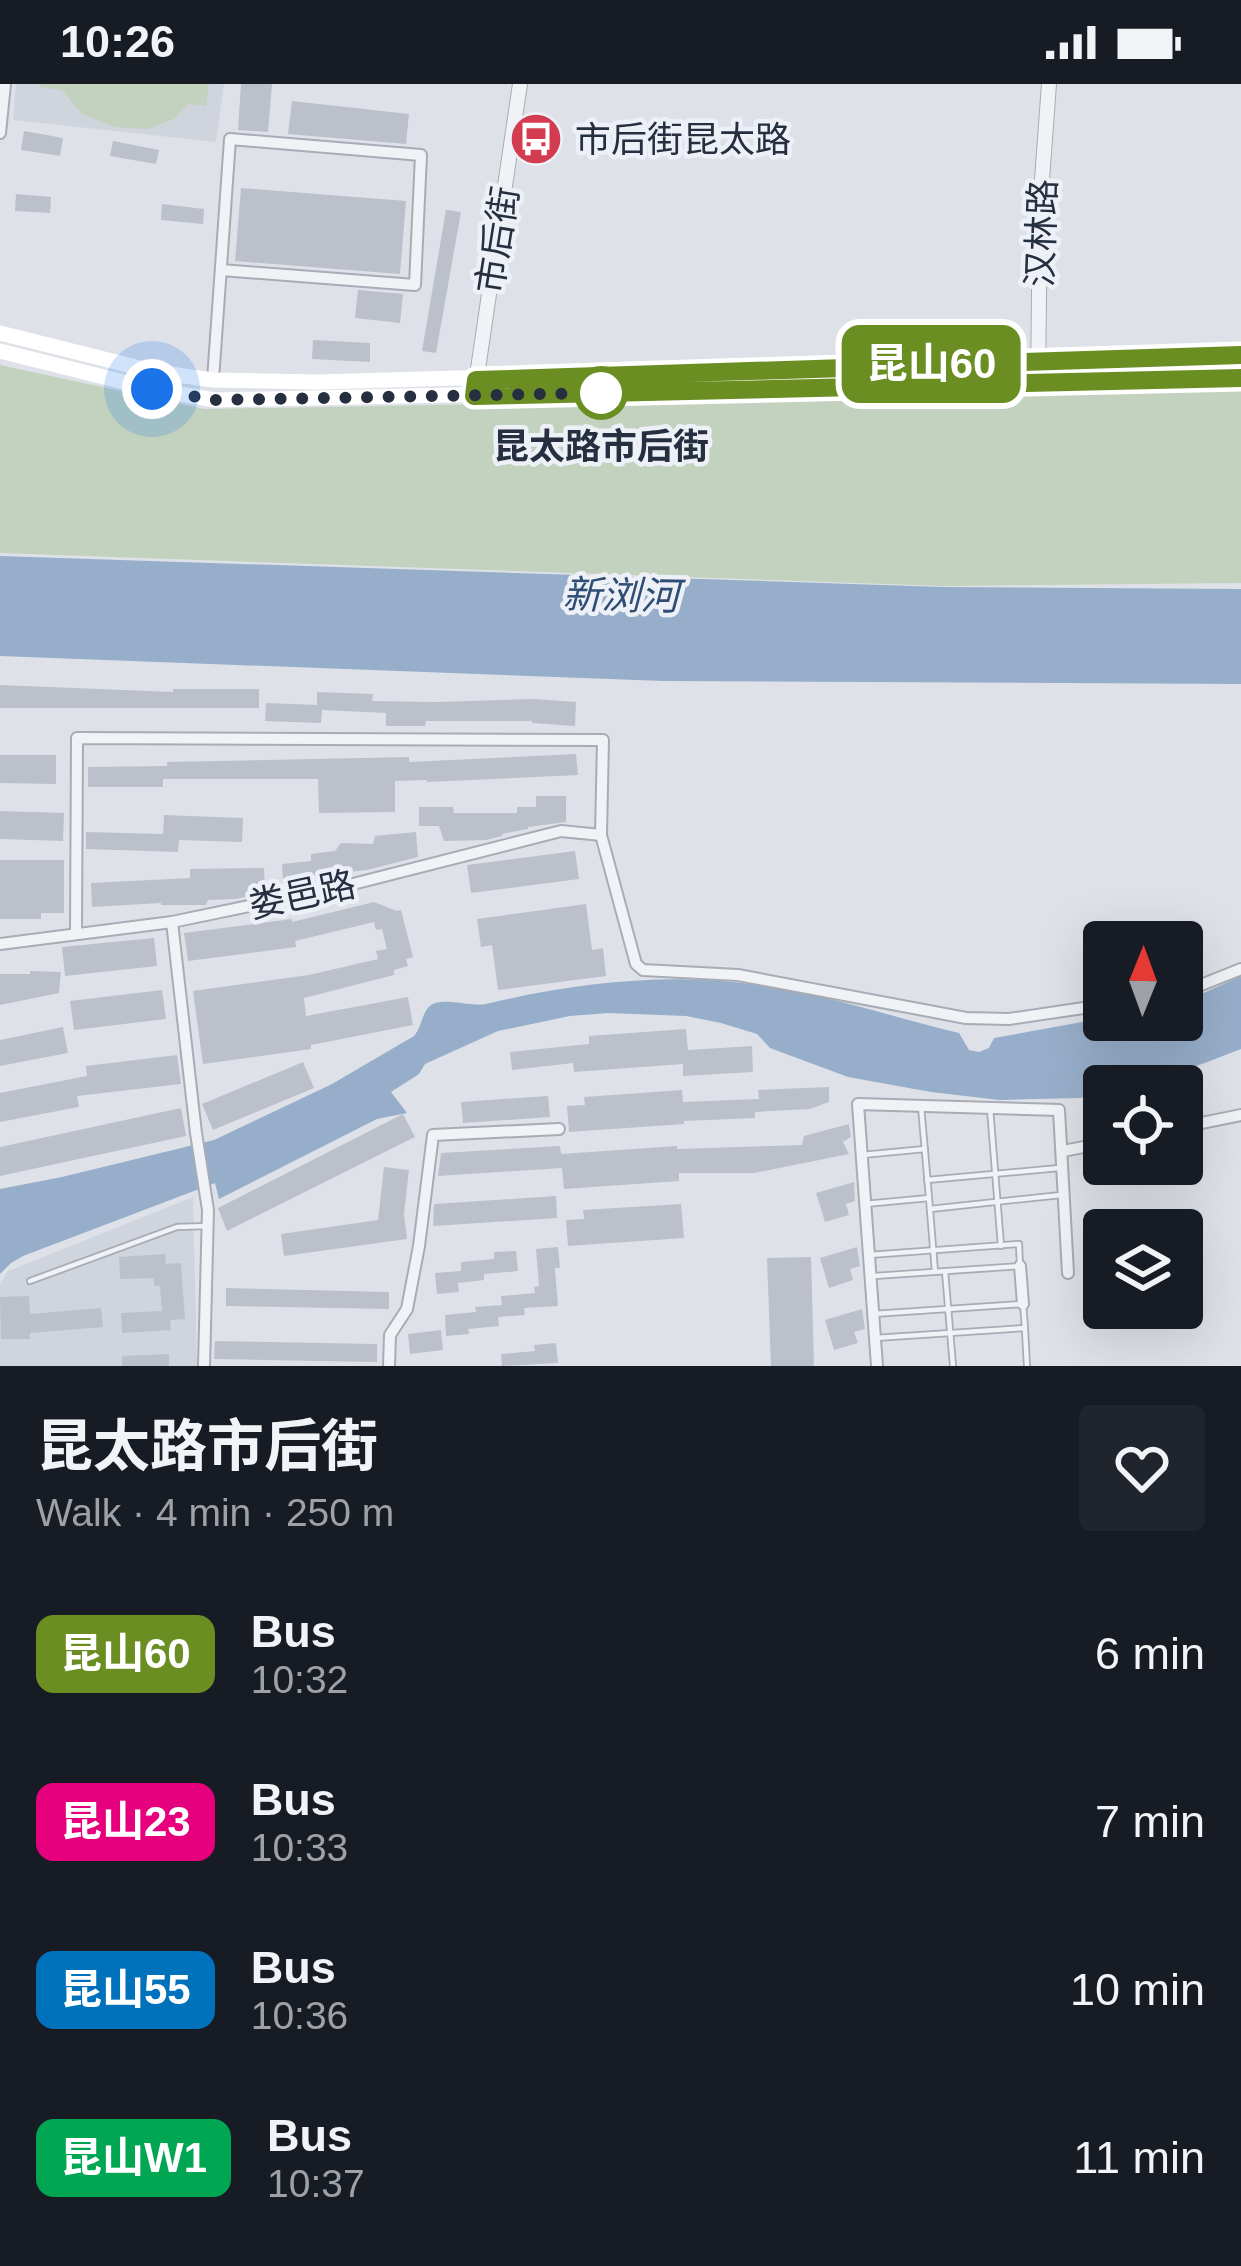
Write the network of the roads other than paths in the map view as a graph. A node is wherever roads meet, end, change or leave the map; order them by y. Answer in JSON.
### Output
{"nodes":[{"id":1,"x":5,"y":84,"type":"edge"},
{"id":2,"x":520,"y":84,"type":"edge"},
{"id":3,"x":1049,"y":84,"type":"edge"},
{"id":4,"x":0,"y":133,"type":"edge"},
{"id":5,"x":221,"y":270,"type":"junction"},
{"id":6,"x":0,"y":333,"type":"edge"},
{"id":7,"x":0,"y":351,"type":"edge"},
{"id":8,"x":1241,"y":355,"type":"edge"},
{"id":9,"x":1038,"y":361,"type":"junction"},
{"id":10,"x":1241,"y":378,"type":"edge"},
{"id":11,"x":213,"y":380,"type":"junction"},
{"id":12,"x":1038,"y":382,"type":"junction"},
{"id":13,"x":475,"y":388,"type":"junction"},
{"id":14,"x":601,"y":836,"type":"junction"},
{"id":15,"x":172,"y":922,"type":"junction"},
{"id":16,"x":76,"y":933,"type":"junction"},
{"id":17,"x":0,"y":944,"type":"edge"},
{"id":18,"x":1241,"y":969,"type":"edge"},
{"id":19,"x":1203,"y":984,"type":"edge"},
{"id":20,"x":1083,"y":1008,"type":"edge"},
{"id":21,"x":921,"y":1106,"type":"junction"},
{"id":22,"x":991,"y":1108,"type":"junction"},
{"id":23,"x":1241,"y":1115,"type":"edge"},
{"id":24,"x":1203,"y":1123,"type":"edge"},
{"id":25,"x":559,"y":1129,"type":"dead end"},
{"id":26,"x":1083,"y":1147,"type":"edge"},
{"id":27,"x":925,"y":1149,"type":"junction"},
{"id":28,"x":1063,"y":1151,"type":"junction"},
{"id":29,"x":862,"y":1155,"type":"junction"},
{"id":30,"x":1062,"y":1168,"type":"junction"},
{"id":31,"x":995,"y":1174,"type":"junction"},
{"id":32,"x":927,"y":1180,"type":"junction"},
{"id":33,"x":1064,"y":1194,"type":"junction"},
{"id":34,"x":929,"y":1198,"type":"junction"},
{"id":35,"x":997,"y":1202,"type":"junction"},
{"id":36,"x":865,"y":1204,"type":"junction"},
{"id":37,"x":930,"y":1209,"type":"junction"},
{"id":38,"x":207,"y":1226,"type":"junction"},
{"id":39,"x":1000,"y":1246,"type":"junction"},
{"id":40,"x":933,"y":1250,"type":"junction"},
{"id":41,"x":869,"y":1255,"type":"junction"},
{"id":42,"x":1020,"y":1266,"type":"junction"},
{"id":43,"x":945,"y":1271,"type":"junction"},
{"id":44,"x":935,"y":1272,"type":"junction"},
{"id":45,"x":1068,"y":1273,"type":"dead end"},
{"id":46,"x":871,"y":1276,"type":"junction"},
{"id":47,"x":30,"y":1281,"type":"dead end"},
{"id":48,"x":1023,"y":1304,"type":"junction"},
{"id":49,"x":948,"y":1309,"type":"junction"},
{"id":50,"x":873,"y":1314,"type":"junction"},
{"id":51,"x":1025,"y":1328,"type":"junction"},
{"id":52,"x":950,"y":1333,"type":"junction"},
{"id":53,"x":875,"y":1338,"type":"junction"},
{"id":54,"x":204,"y":1366,"type":"edge"},
{"id":55,"x":389,"y":1366,"type":"edge"},
{"id":56,"x":877,"y":1366,"type":"edge"},
{"id":57,"x":953,"y":1366,"type":"edge"},
{"id":58,"x":1028,"y":1366,"type":"edge"}],
"edges":[{"from":1,"to":4,"type":"street"},
{"from":2,"to":13,"type":"street","name":"市后街"},
{"from":3,"to":9,"type":"street","name":"汉林路"},
{"from":5,"to":5,"type":"street"},
{"from":5,"to":11,"type":"street"},
{"from":6,"to":11,"type":"main road"},
{"from":7,"to":13,"type":"main road"},
{"from":8,"to":9,"type":"main road"},
{"from":9,"to":12,"type":"street","name":"汉林路"},
{"from":9,"to":13,"type":"main road"},
{"from":10,"to":12,"type":"main road"},
{"from":11,"to":13,"type":"main road"},
{"from":12,"to":13,"type":"main road"},
{"from":14,"to":15,"type":"street","name":"娄邑路"},
{"from":14,"to":16,"type":"street"},
{"from":14,"to":20,"type":"street"},
{"from":15,"to":16,"type":"street","name":"娄邑路"},
{"from":15,"to":38,"type":"street"},
{"from":16,"to":17,"type":"street","name":"娄邑路"},
{"from":18,"to":19,"type":"street"},
{"from":21,"to":22,"type":"street"},
{"from":21,"to":27,"type":"lane"},
{"from":21,"to":29,"type":"street"},
{"from":22,"to":28,"type":"street"},
{"from":22,"to":31,"type":"lane"},
{"from":23,"to":24,"type":"street"},
{"from":25,"to":55,"type":"street"},
{"from":26,"to":28,"type":"street"},
{"from":27,"to":29,"type":"lane"},
{"from":27,"to":32,"type":"lane"},
{"from":28,"to":30,"type":"street"},
{"from":29,"to":36,"type":"street"},
{"from":30,"to":31,"type":"lane"},
{"from":30,"to":33,"type":"street"},
{"from":31,"to":32,"type":"lane"},
{"from":31,"to":35,"type":"lane"},
{"from":32,"to":34,"type":"lane"},
{"from":33,"to":35,"type":"lane"},
{"from":33,"to":45,"type":"street"},
{"from":34,"to":36,"type":"lane"},
{"from":34,"to":37,"type":"lane"},
{"from":35,"to":37,"type":"lane"},
{"from":35,"to":39,"type":"lane"},
{"from":36,"to":41,"type":"street"},
{"from":37,"to":40,"type":"lane"},
{"from":38,"to":47,"type":"lane"},
{"from":38,"to":54,"type":"street"},
{"from":39,"to":40,"type":"lane"},
{"from":39,"to":42,"type":"lane"},
{"from":40,"to":41,"type":"lane"},
{"from":40,"to":44,"type":"lane"},
{"from":41,"to":46,"type":"street"},
{"from":42,"to":43,"type":"lane"},
{"from":42,"to":48,"type":"street"},
{"from":43,"to":44,"type":"lane"},
{"from":43,"to":49,"type":"lane"},
{"from":44,"to":46,"type":"lane"},
{"from":46,"to":50,"type":"street"},
{"from":48,"to":49,"type":"lane"},
{"from":48,"to":51,"type":"lane"},
{"from":49,"to":50,"type":"lane"},
{"from":49,"to":52,"type":"lane"},
{"from":50,"to":53,"type":"street"},
{"from":51,"to":52,"type":"lane"},
{"from":51,"to":58,"type":"lane"},
{"from":52,"to":53,"type":"lane"},
{"from":52,"to":57,"type":"lane"},
{"from":53,"to":56,"type":"street"}]}
